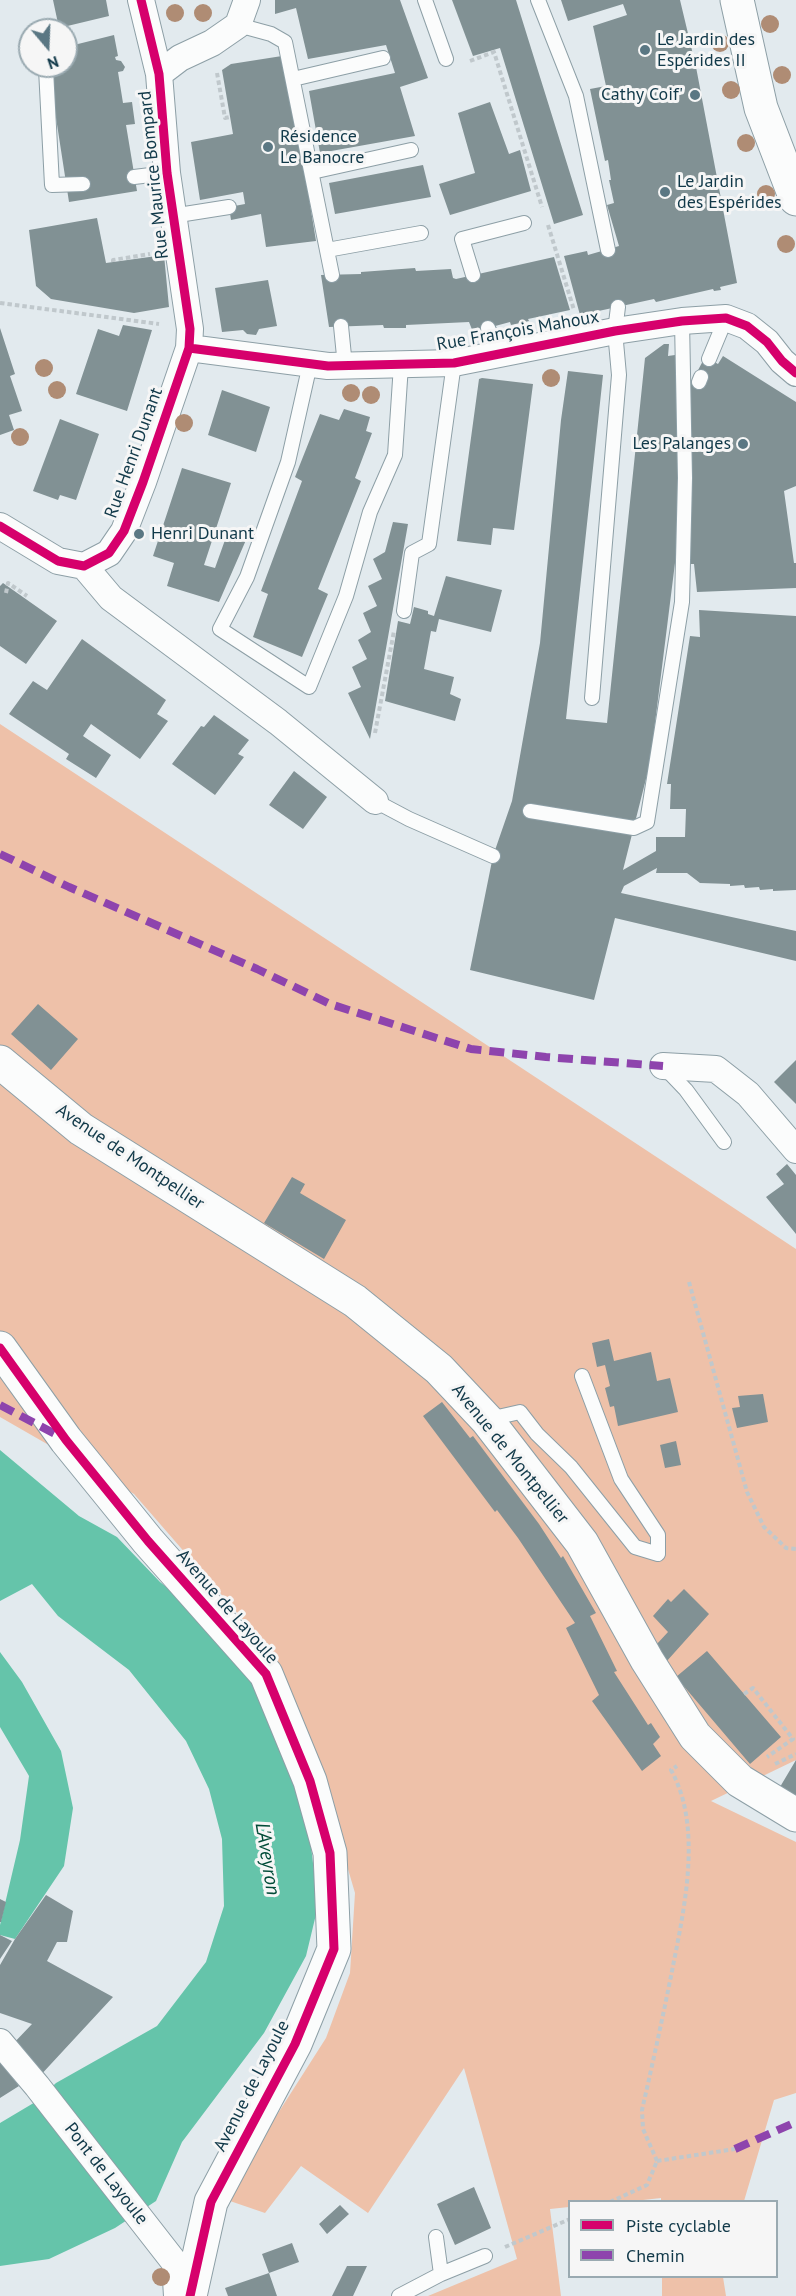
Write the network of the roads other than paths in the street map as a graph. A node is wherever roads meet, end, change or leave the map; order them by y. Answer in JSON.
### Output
{"nodes":[{"id":1,"x":141,"y":0,"type":"edge"},
{"id":2,"x":247,"y":0,"type":"edge"},
{"id":3,"x":425,"y":0,"type":"edge"},
{"id":4,"x":538,"y":0,"type":"edge"},
{"id":5,"x":737,"y":0,"type":"edge"},
{"id":6,"x":238,"y":25,"type":"junction"},
{"id":7,"x":383,"y":57,"type":"dead end"},
{"id":8,"x":446,"y":58,"type":"road end"},
{"id":9,"x":159,"y":74,"type":"junction"},
{"id":10,"x":46,"y":78,"type":"edge"},
{"id":11,"x":293,"y":79,"type":"junction"},
{"id":12,"x":411,"y":150,"type":"dead end"},
{"id":13,"x":312,"y":172,"type":"junction"},
{"id":14,"x":167,"y":173,"type":"junction"},
{"id":15,"x":134,"y":177,"type":"dead end"},
{"id":16,"x":82,"y":184,"type":"dead end"},
{"id":17,"x":796,"y":199,"type":"edge"},
{"id":18,"x":229,"y":207,"type":"dead end"},
{"id":19,"x":172,"y":216,"type":"junction"},
{"id":20,"x":524,"y":223,"type":"dead end"},
{"id":21,"x":421,"y":233,"type":"dead end"},
{"id":22,"x":327,"y":250,"type":"junction"},
{"id":23,"x":608,"y":250,"type":"dead end"},
{"id":24,"x":332,"y":275,"type":"dead end"},
{"id":25,"x":472,"y":275,"type":"dead end"},
{"id":26,"x":726,"y":318,"type":"junction"},
{"id":27,"x":617,"y":319,"type":"junction"},
{"id":28,"x":682,"y":321,"type":"junction"},
{"id":29,"x":341,"y":326,"type":"dead end"},
{"id":30,"x":488,"y":328,"type":"dead end"},
{"id":31,"x":189,"y":348,"type":"junction"},
{"id":32,"x":500,"y":355,"type":"junction"},
{"id":33,"x":709,"y":359,"type":"dead end"},
{"id":34,"x":454,"y":363,"type":"junction"},
{"id":35,"x":310,"y":364,"type":"junction"},
{"id":36,"x":401,"y":365,"type":"junction"},
{"id":37,"x":345,"y":366,"type":"junction"},
{"id":38,"x":796,"y":373,"type":"edge"},
{"id":39,"x":0,"y":526,"type":"edge"},
{"id":40,"x":84,"y":566,"type":"junction"},
{"id":41,"x":404,"y":611,"type":"road end"},
{"id":42,"x":592,"y":698,"type":"dead end"},
{"id":43,"x":375,"y":801,"type":"joint"},
{"id":44,"x":530,"y":811,"type":"dead end"},
{"id":45,"x":493,"y":856,"type":"dead end"},
{"id":46,"x":0,"y":1062,"type":"edge"},
{"id":47,"x":663,"y":1066,"type":"joint"},
{"id":48,"x":724,"y":1142,"type":"dead end"},
{"id":49,"x":796,"y":1150,"type":"edge"},
{"id":50,"x":0,"y":1348,"type":"edge"},
{"id":51,"x":582,"y":1376,"type":"dead end"},
{"id":52,"x":487,"y":1420,"type":"junction"},
{"id":53,"x":796,"y":1815,"type":"edge"},
{"id":54,"x":0,"y":2042,"type":"edge"},
{"id":55,"x":436,"y":2237,"type":"dead end"},
{"id":56,"x":485,"y":2256,"type":"road end"},
{"id":57,"x":441,"y":2274,"type":"junction"},
{"id":58,"x":177,"y":2296,"type":"edge"},
{"id":59,"x":190,"y":2296,"type":"edge"},
{"id":60,"x":399,"y":2296,"type":"edge"}],
"edges":[{"from":1,"to":9,"type":"street","name":"Rue Maurice Bompard"},
{"from":2,"to":6,"type":"street"},
{"from":3,"to":8,"type":"lane"},
{"from":4,"to":23,"type":"lane"},
{"from":5,"to":17,"type":"street"},
{"from":6,"to":9,"type":"street","name":"Rue Maurice Bompard"},
{"from":6,"to":11,"type":"lane"},
{"from":7,"to":11,"type":"lane"},
{"from":9,"to":14,"type":"street","name":"Rue Maurice Bompard"},
{"from":10,"to":16,"type":"lane"},
{"from":11,"to":13,"type":"lane"},
{"from":12,"to":13,"type":"lane"},
{"from":13,"to":22,"type":"lane"},
{"from":14,"to":15,"type":"lane"},
{"from":14,"to":19,"type":"street","name":"Rue Maurice Bompard"},
{"from":18,"to":19,"type":"lane"},
{"from":19,"to":31,"type":"street","name":"Rue Maurice Bompard"},
{"from":20,"to":25,"type":"lane"},
{"from":21,"to":22,"type":"lane"},
{"from":22,"to":24,"type":"lane"},
{"from":26,"to":28,"type":"street","name":"Rue François Mahoux"},
{"from":26,"to":33,"type":"lane"},
{"from":26,"to":38,"type":"street","name":"Rue François Mahoux"},
{"from":27,"to":28,"type":"street","name":"Rue François Mahoux"},
{"from":27,"to":32,"type":"street","name":"Rue François Mahoux"},
{"from":27,"to":42,"type":"lane"},
{"from":28,"to":44,"type":"lane"},
{"from":29,"to":37,"type":"lane"},
{"from":30,"to":32,"type":"lane"},
{"from":31,"to":35,"type":"street","name":"Rue François Mahoux"},
{"from":31,"to":40,"type":"street","name":"Rue Henri Dunant"},
{"from":32,"to":34,"type":"street","name":"Rue François Mahoux"},
{"from":34,"to":36,"type":"street","name":"Rue François Mahoux"},
{"from":34,"to":41,"type":"lane"},
{"from":35,"to":36,"type":"lane"},
{"from":35,"to":37,"type":"street","name":"Rue François Mahoux"},
{"from":36,"to":37,"type":"street","name":"Rue François Mahoux"},
{"from":39,"to":40,"type":"street"},
{"from":40,"to":43,"type":"street"},
{"from":43,"to":45,"type":"lane"},
{"from":46,"to":52,"type":"street","name":"Avenue de Montpellier"},
{"from":47,"to":48,"type":"lane"},
{"from":47,"to":49,"type":"street"},
{"from":50,"to":59,"type":"street","name":"Avenue de Layoule"},
{"from":51,"to":52,"type":"lane"},
{"from":52,"to":53,"type":"street","name":"Avenue de Montpellier"},
{"from":54,"to":58,"type":"street","name":"Pont de Layoule"},
{"from":55,"to":57,"type":"lane"},
{"from":56,"to":57,"type":"lane"},
{"from":57,"to":60,"type":"lane"}]}
